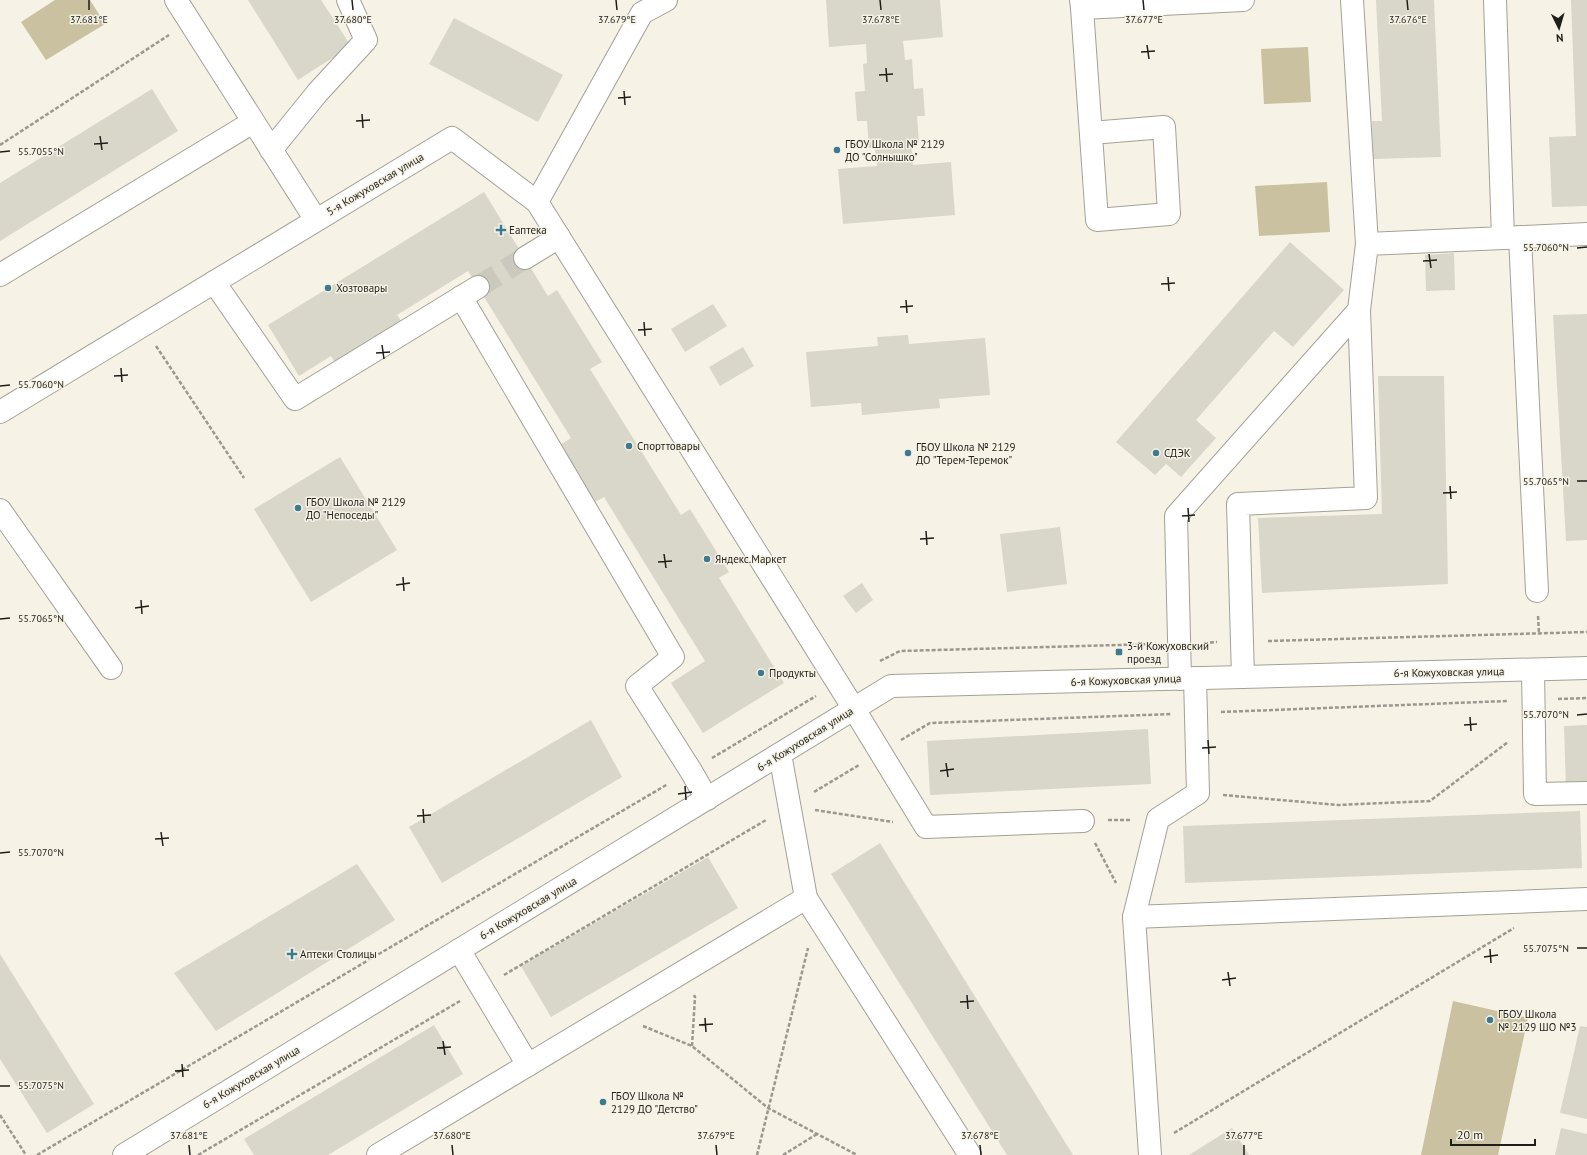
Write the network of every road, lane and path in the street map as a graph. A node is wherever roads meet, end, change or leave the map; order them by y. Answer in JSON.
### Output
{"nodes":[{"id":1,"x":176,"y":0,"type":"edge"},
{"id":2,"x":348,"y":0,"type":"edge"},
{"id":3,"x":666,"y":0,"type":"edge"},
{"id":4,"x":1243,"y":0,"type":"edge"},
{"id":5,"x":1352,"y":0,"type":"edge"},
{"id":6,"x":1495,"y":0,"type":"edge"},
{"id":7,"x":1082,"y":4,"type":"edge"},
{"id":8,"x":172,"y":33,"type":"dead end"},
{"id":9,"x":253,"y":122,"type":"junction"},
{"id":10,"x":1091,"y":132,"type":"junction"},
{"id":11,"x":0,"y":145,"type":"edge"},
{"id":12,"x":271,"y":150,"type":"junction"},
{"id":13,"x":537,"y":202,"type":"junction"},
{"id":14,"x":316,"y":220,"type":"junction"},
{"id":15,"x":1587,"y":234,"type":"edge"},
{"id":16,"x":559,"y":237,"type":"junction"},
{"id":17,"x":1511,"y":238,"type":"junction"},
{"id":18,"x":1367,"y":244,"type":"junction"},
{"id":19,"x":525,"y":258,"type":"tunnel mouth"},
{"id":20,"x":0,"y":275,"type":"edge"},
{"id":21,"x":214,"y":282,"type":"junction"},
{"id":22,"x":1359,"y":310,"type":"junction"},
{"id":23,"x":154,"y":342,"type":"dead end"},
{"id":24,"x":0,"y":412,"type":"edge"},
{"id":25,"x":244,"y":478,"type":"dead end"},
{"id":26,"x":0,"y":510,"type":"edge"},
{"id":27,"x":1537,"y":591,"type":"dead end"},
{"id":28,"x":111,"y":668,"type":"dead end"},
{"id":29,"x":1587,"y":668,"type":"edge"},
{"id":30,"x":1533,"y":670,"type":"junction"},
{"id":31,"x":1243,"y":677,"type":"junction"},
{"id":32,"x":1188,"y":678,"type":"junction"},
{"id":33,"x":1587,"y":698,"type":"edge"},
{"id":34,"x":1534,"y":700,"type":"junction"},
{"id":35,"x":854,"y":709,"type":"junction"},
{"id":36,"x":1196,"y":713,"type":"junction"},
{"id":37,"x":1534,"y":723,"type":"junction"},
{"id":38,"x":881,"y":752,"type":"junction"},
{"id":39,"x":780,"y":754,"type":"junction"},
{"id":40,"x":1198,"y":793,"type":"junction"},
{"id":41,"x":1587,"y":793,"type":"edge"},
{"id":42,"x":707,"y":799,"type":"junction"},
{"id":43,"x":789,"y":806,"type":"junction"},
{"id":44,"x":1158,"y":819,"type":"junction"},
{"id":45,"x":1083,"y":821,"type":"junction"},
{"id":46,"x":926,"y":827,"type":"junction"},
{"id":47,"x":1587,"y":899,"type":"edge"},
{"id":48,"x":811,"y":906,"type":"junction"},
{"id":49,"x":1134,"y":917,"type":"junction"},
{"id":50,"x":1519,"y":925,"type":"dead end"},
{"id":51,"x":459,"y":950,"type":"junction"},
{"id":52,"x":482,"y":988,"type":"junction"},
{"id":53,"x":695,"y":997,"type":"dead end"},
{"id":54,"x":671,"y":1038,"type":"dead end"},
{"id":55,"x":692,"y":1046,"type":"junction"},
{"id":56,"x":528,"y":1065,"type":"junction"},
{"id":57,"x":768,"y":1108,"type":"junction"},
{"id":58,"x":0,"y":1115,"type":"edge"},
{"id":59,"x":817,"y":1134,"type":"junction"},
{"id":60,"x":1150,"y":1151,"type":"edge"},
{"id":61,"x":26,"y":1155,"type":"edge"},
{"id":62,"x":124,"y":1155,"type":"edge"},
{"id":63,"x":198,"y":1155,"type":"edge"},
{"id":64,"x":378,"y":1155,"type":"edge"},
{"id":65,"x":757,"y":1155,"type":"edge"},
{"id":66,"x":783,"y":1155,"type":"edge"},
{"id":67,"x":857,"y":1155,"type":"edge"},
{"id":68,"x":970,"y":1155,"type":"edge"}],
"edges":[{"from":1,"to":9,"type":"street"},
{"from":2,"to":12,"type":"street"},
{"from":3,"to":13,"type":"street"},
{"from":4,"to":7,"type":"street"},
{"from":5,"to":18,"type":"street"},
{"from":6,"to":17,"type":"street"},
{"from":7,"to":10,"type":"street"},
{"from":8,"to":11,"type":"path"},
{"from":9,"to":12,"type":"street"},
{"from":9,"to":20,"type":"street"},
{"from":10,"to":10,"type":"street"},
{"from":12,"to":14,"type":"street"},
{"from":13,"to":14,"type":"street","name":"5-я Кожуховская улица"},
{"from":13,"to":16,"type":"street"},
{"from":14,"to":21,"type":"street","name":"5-я Кожуховская улица"},
{"from":15,"to":17,"type":"street"},
{"from":16,"to":19,"type":"street"},
{"from":16,"to":35,"type":"street"},
{"from":17,"to":18,"type":"street"},
{"from":17,"to":27,"type":"street"},
{"from":18,"to":22,"type":"street"},
{"from":21,"to":24,"type":"street","name":"5-я Кожуховская улица"},
{"from":21,"to":42,"type":"street"},
{"from":22,"to":31,"type":"street"},
{"from":22,"to":32,"type":"street"},
{"from":23,"to":25,"type":"path"},
{"from":26,"to":28,"type":"street"},
{"from":29,"to":30,"type":"street","name":"6-я Кожуховская улица"},
{"from":30,"to":31,"type":"street","name":"6-я Кожуховская улица"},
{"from":30,"to":34,"type":"street"},
{"from":31,"to":32,"type":"street","name":"6-я Кожуховская улица"},
{"from":32,"to":35,"type":"street","name":"6-я Кожуховская улица"},
{"from":32,"to":36,"type":"street"},
{"from":33,"to":34,"type":"path"},
{"from":34,"to":36,"type":"path"},
{"from":34,"to":37,"type":"street"},
{"from":35,"to":38,"type":"street"},
{"from":35,"to":39,"type":"street","name":"6-я Кожуховская улица"},
{"from":36,"to":38,"type":"path"},
{"from":36,"to":40,"type":"street"},
{"from":37,"to":40,"type":"path"},
{"from":37,"to":41,"type":"street"},
{"from":38,"to":43,"type":"path"},
{"from":38,"to":46,"type":"street"},
{"from":39,"to":42,"type":"street","name":"6-я Кожуховская улица"},
{"from":39,"to":43,"type":"street"},
{"from":40,"to":44,"type":"street"},
{"from":42,"to":51,"type":"street","name":"6-я Кожуховская улица"},
{"from":43,"to":46,"type":"path"},
{"from":43,"to":48,"type":"street"},
{"from":43,"to":52,"type":"path"},
{"from":44,"to":45,"type":"path"},
{"from":44,"to":49,"type":"street"},
{"from":45,"to":46,"type":"street"},
{"from":45,"to":49,"type":"path"},
{"from":47,"to":49,"type":"street"},
{"from":48,"to":56,"type":"street"},
{"from":48,"to":57,"type":"path"},
{"from":48,"to":68,"type":"street"},
{"from":49,"to":60,"type":"street"},
{"from":50,"to":60,"type":"path"},
{"from":51,"to":52,"type":"street"},
{"from":51,"to":62,"type":"street","name":"6-я Кожуховская улица"},
{"from":52,"to":56,"type":"street"},
{"from":52,"to":63,"type":"path"},
{"from":53,"to":55,"type":"path"},
{"from":54,"to":55,"type":"path"},
{"from":55,"to":57,"type":"path"},
{"from":56,"to":64,"type":"street"},
{"from":57,"to":59,"type":"path"},
{"from":57,"to":65,"type":"path"},
{"from":58,"to":61,"type":"path"},
{"from":59,"to":66,"type":"path"},
{"from":59,"to":67,"type":"path"}]}
